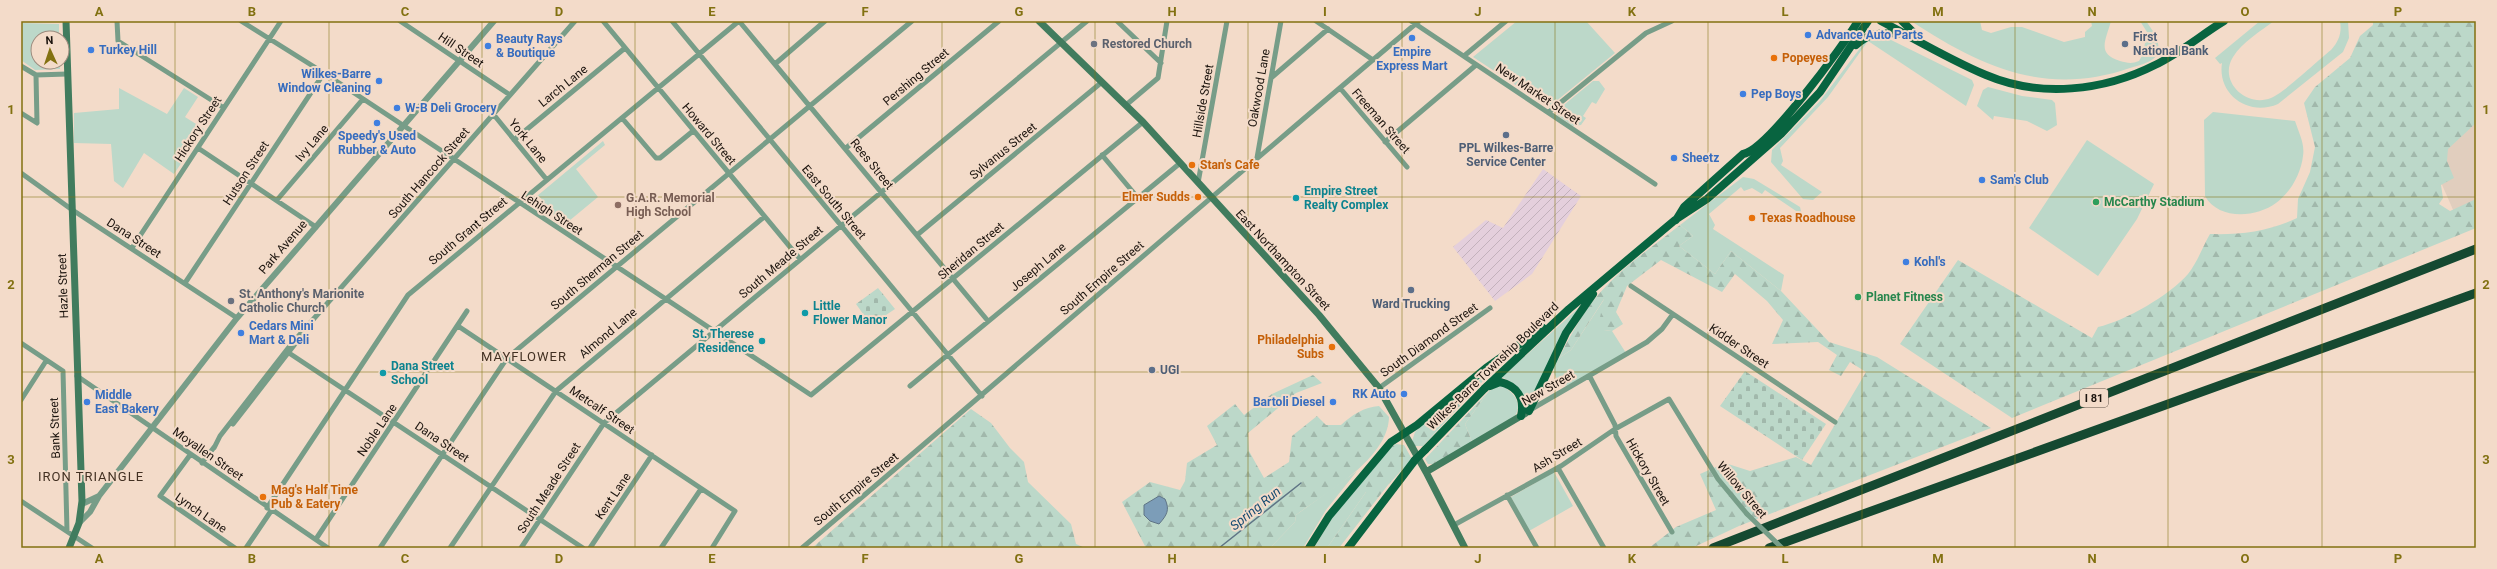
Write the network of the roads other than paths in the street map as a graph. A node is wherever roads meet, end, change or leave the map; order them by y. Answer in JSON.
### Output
{"nodes":[{"id":1,"x":66,"y":21,"type":"edge"},
{"id":2,"x":117,"y":21,"type":"edge"},
{"id":3,"x":241,"y":21,"type":"edge"},
{"id":4,"x":281,"y":21,"type":"edge"},
{"id":5,"x":400,"y":21,"type":"edge"},
{"id":6,"x":494,"y":21,"type":"edge"},
{"id":7,"x":575,"y":21,"type":"edge"},
{"id":8,"x":603,"y":21,"type":"edge"},
{"id":9,"x":672,"y":21,"type":"edge"},
{"id":10,"x":739,"y":21,"type":"edge"},
{"id":11,"x":825,"y":21,"type":"edge"},
{"id":12,"x":912,"y":21,"type":"edge"},
{"id":13,"x":999,"y":21,"type":"edge"},
{"id":14,"x":1039,"y":21,"type":"edge"},
{"id":15,"x":1087,"y":21,"type":"edge"},
{"id":16,"x":1117,"y":21,"type":"edge"},
{"id":17,"x":1167,"y":21,"type":"edge"},
{"id":18,"x":1227,"y":21,"type":"edge"},
{"id":19,"x":1281,"y":21,"type":"edge"},
{"id":20,"x":1316,"y":21,"type":"edge"},
{"id":21,"x":1495,"y":21,"type":"edge"},
{"id":22,"x":1672,"y":21,"type":"edge"},
{"id":23,"x":1858,"y":21,"type":"edge"},
{"id":24,"x":1868,"y":21,"type":"edge"},
{"id":25,"x":1881,"y":21,"type":"edge"},
{"id":26,"x":1902,"y":21,"type":"edge"},
{"id":27,"x":2223,"y":21,"type":"edge"},
{"id":28,"x":1415,"y":22,"type":"edge"},
{"id":29,"x":1503,"y":23,"type":"edge"},
{"id":30,"x":1328,"y":29,"type":"junction"},
{"id":31,"x":1903,"y":33,"type":"junction"},
{"id":32,"x":269,"y":39,"type":"junction"},
{"id":33,"x":1062,"y":42,"type":"junction"},
{"id":34,"x":1926,"y":45,"type":"junction"},
{"id":35,"x":625,"y":48,"type":"junction"},
{"id":36,"x":1849,"y":51,"type":"junction"},
{"id":37,"x":698,"y":54,"type":"junction"},
{"id":38,"x":1464,"y":56,"type":"junction"},
{"id":39,"x":1373,"y":60,"type":"junction"},
{"id":40,"x":460,"y":61,"type":"junction"},
{"id":41,"x":1161,"y":63,"type":"junction"},
{"id":42,"x":775,"y":64,"type":"junction"},
{"id":43,"x":1476,"y":65,"type":"junction"},
{"id":44,"x":21,"y":66,"type":"edge"},
{"id":45,"x":324,"y":73,"type":"junction"},
{"id":46,"x":67,"y":74,"type":"junction"},
{"id":47,"x":36,"y":75,"type":"junction"},
{"id":48,"x":1271,"y":78,"type":"junction"},
{"id":49,"x":1102,"y":82,"type":"junction"},
{"id":50,"x":658,"y":88,"type":"junction"},
{"id":51,"x":1340,"y":88,"type":"junction"},
{"id":52,"x":510,"y":95,"type":"junction"},
{"id":53,"x":363,"y":99,"type":"junction"},
{"id":54,"x":1126,"y":104,"type":"junction"},
{"id":55,"x":810,"y":106,"type":"junction"},
{"id":56,"x":224,"y":108,"type":"junction"},
{"id":57,"x":1549,"y":112,"type":"junction"},
{"id":58,"x":21,"y":113,"type":"edge"},
{"id":59,"x":494,"y":115,"type":"junction"},
{"id":60,"x":622,"y":118,"type":"junction"},
{"id":61,"x":1142,"y":122,"type":"junction"},
{"id":62,"x":403,"y":126,"type":"junction"},
{"id":63,"x":693,"y":131,"type":"junction"},
{"id":64,"x":514,"y":140,"type":"junction"},
{"id":65,"x":770,"y":140,"type":"junction"},
{"id":66,"x":1385,"y":142,"type":"junction"},
{"id":67,"x":198,"y":148,"type":"junction"},
{"id":68,"x":846,"y":148,"type":"junction"},
{"id":69,"x":1102,"y":155,"type":"junction"},
{"id":70,"x":1257,"y":158,"type":"junction"},
{"id":71,"x":455,"y":159,"type":"junction"},
{"id":72,"x":1179,"y":164,"type":"junction"},
{"id":73,"x":1407,"y":167,"type":"dead end"},
{"id":74,"x":21,"y":173,"type":"edge"},
{"id":75,"x":728,"y":174,"type":"junction"},
{"id":76,"x":547,"y":180,"type":"junction"},
{"id":77,"x":251,"y":183,"type":"junction"},
{"id":78,"x":1198,"y":184,"type":"junction"},
{"id":79,"x":1655,"y":184,"type":"dead end"},
{"id":80,"x":881,"y":191,"type":"junction"},
{"id":81,"x":1138,"y":198,"type":"junction"},
{"id":82,"x":1210,"y":198,"type":"junction"},
{"id":83,"x":277,"y":200,"type":"junction"},
{"id":84,"x":518,"y":203,"type":"junction"},
{"id":85,"x":71,"y":209,"type":"junction"},
{"id":86,"x":764,"y":217,"type":"junction"},
{"id":87,"x":1675,"y":220,"type":"junction"},
{"id":88,"x":840,"y":226,"type":"junction"},
{"id":89,"x":316,"y":227,"type":"junction"},
{"id":90,"x":917,"y":234,"type":"junction"},
{"id":91,"x":2476,"y":246,"type":"edge"},
{"id":92,"x":132,"y":248,"type":"junction"},
{"id":93,"x":2476,"y":249,"type":"edge"},
{"id":94,"x":800,"y":259,"type":"junction"},
{"id":95,"x":616,"y":267,"type":"junction"},
{"id":96,"x":1613,"y":274,"type":"junction"},
{"id":97,"x":2404,"y":277,"type":"junction"},
{"id":98,"x":953,"y":278,"type":"junction"},
{"id":99,"x":185,"y":283,"type":"junction"},
{"id":100,"x":1631,"y":286,"type":"dead end"},
{"id":101,"x":2476,"y":293,"type":"edge"},
{"id":102,"x":665,"y":299,"type":"junction"},
{"id":103,"x":1490,"y":308,"type":"dead end"},
{"id":104,"x":1569,"y":309,"type":"junction"},
{"id":105,"x":467,"y":311,"type":"dead end"},
{"id":106,"x":912,"y":312,"type":"junction"},
{"id":107,"x":1673,"y":314,"type":"junction"},
{"id":108,"x":237,"y":318,"type":"junction"},
{"id":109,"x":988,"y":321,"type":"junction"},
{"id":110,"x":458,"y":326,"type":"junction"},
{"id":111,"x":714,"y":331,"type":"junction"},
{"id":112,"x":298,"y":339,"type":"junction"},
{"id":113,"x":21,"y":343,"type":"edge"},
{"id":114,"x":290,"y":353,"type":"junction"},
{"id":115,"x":947,"y":355,"type":"junction"},
{"id":116,"x":507,"y":358,"type":"junction"},
{"id":117,"x":46,"y":361,"type":"junction"},
{"id":118,"x":77,"y":376,"type":"junction"},
{"id":119,"x":1590,"y":377,"type":"junction"},
{"id":120,"x":910,"y":386,"type":"dead end"},
{"id":121,"x":1379,"y":388,"type":"junction"},
{"id":122,"x":1484,"y":389,"type":"junction"},
{"id":123,"x":345,"y":390,"type":"junction"},
{"id":124,"x":556,"y":391,"type":"junction"},
{"id":125,"x":811,"y":395,"type":"joint"},
{"id":126,"x":982,"y":396,"type":"junction"},
{"id":127,"x":1669,"y":399,"type":"joint"},
{"id":128,"x":21,"y":400,"type":"edge"},
{"id":129,"x":1529,"y":410,"type":"junction"},
{"id":130,"x":1521,"y":416,"type":"junction"},
{"id":131,"x":1835,"y":422,"type":"dead end"},
{"id":132,"x":395,"y":423,"type":"junction"},
{"id":133,"x":604,"y":423,"type":"junction"},
{"id":134,"x":152,"y":427,"type":"junction"},
{"id":135,"x":1615,"y":430,"type":"junction"},
{"id":136,"x":1403,"y":433,"type":"junction"},
{"id":137,"x":214,"y":448,"type":"junction"},
{"id":138,"x":443,"y":454,"type":"junction"},
{"id":139,"x":190,"y":455,"type":"junction"},
{"id":140,"x":652,"y":455,"type":"junction"},
{"id":141,"x":202,"y":463,"type":"junction"},
{"id":142,"x":1558,"y":468,"type":"junction"},
{"id":143,"x":1426,"y":472,"type":"junction"},
{"id":144,"x":491,"y":487,"type":"junction"},
{"id":145,"x":700,"y":489,"type":"junction"},
{"id":146,"x":1507,"y":495,"type":"junction"},
{"id":147,"x":99,"y":496,"type":"junction"},
{"id":148,"x":22,"y":504,"type":"edge"},
{"id":149,"x":82,"y":504,"type":"junction"},
{"id":150,"x":269,"y":509,"type":"junction"},
{"id":151,"x":540,"y":520,"type":"junction"},
{"id":152,"x":79,"y":523,"type":"junction"},
{"id":153,"x":1454,"y":525,"type":"junction"},
{"id":154,"x":1672,"y":532,"type":"dead end"},
{"id":155,"x":70,"y":534,"type":"junction"},
{"id":156,"x":316,"y":539,"type":"junction"},
{"id":157,"x":69,"y":548,"type":"edge"},
{"id":158,"x":92,"y":548,"type":"edge"},
{"id":159,"x":235,"y":548,"type":"edge"},
{"id":160,"x":246,"y":548,"type":"edge"},
{"id":161,"x":328,"y":548,"type":"edge"},
{"id":162,"x":380,"y":548,"type":"edge"},
{"id":163,"x":450,"y":548,"type":"edge"},
{"id":164,"x":521,"y":548,"type":"edge"},
{"id":165,"x":583,"y":548,"type":"edge"},
{"id":166,"x":590,"y":548,"type":"edge"},
{"id":167,"x":661,"y":548,"type":"edge"},
{"id":168,"x":712,"y":548,"type":"edge"},
{"id":169,"x":802,"y":548,"type":"edge"},
{"id":170,"x":1309,"y":548,"type":"edge"},
{"id":171,"x":1348,"y":548,"type":"edge"},
{"id":172,"x":1465,"y":548,"type":"edge"},
{"id":173,"x":1537,"y":548,"type":"edge"},
{"id":174,"x":1604,"y":548,"type":"edge"},
{"id":175,"x":1713,"y":548,"type":"edge"},
{"id":176,"x":1769,"y":548,"type":"edge"},
{"id":177,"x":1782,"y":548,"type":"edge"}],
"edges":[{"from":1,"to":46,"type":"main road","name":"Hazle Street"},
{"from":2,"to":56,"type":"street"},
{"from":3,"to":32,"type":"street","name":"Lehigh Street"},
{"from":4,"to":32,"type":"street","name":"Hickory Street"},
{"from":5,"to":40,"type":"street","name":"Hill Street"},
{"from":6,"to":40,"type":"street","name":"Park Avenue"},
{"from":7,"to":52,"type":"street","name":"South Hancock Street"},
{"from":8,"to":35,"type":"street","name":"Howard Street"},
{"from":9,"to":37,"type":"street","name":"East South Street"},
{"from":10,"to":37,"type":"street","name":"South Grant Street"},
{"from":10,"to":42,"type":"street","name":"Rees Street"},
{"from":11,"to":42,"type":"street"},
{"from":12,"to":55,"type":"street","name":"South Sherman Street"},
{"from":13,"to":68,"type":"street","name":"Pershing Street"},
{"from":14,"to":33,"type":"main road","name":"East Northampton Street"},
{"from":15,"to":33,"type":"street","name":"South Meade Street"},
{"from":16,"to":41,"type":"street"},
{"from":17,"to":41,"type":"street"},
{"from":18,"to":78,"type":"street","name":"Hillside Street"},
{"from":19,"to":48,"type":"street","name":"Oakwood Lane"},
{"from":20,"to":30,"type":"street"},
{"from":21,"to":29,"type":"street"},
{"from":22,"to":57,"type":"street"},
{"from":23,"to":87,"type":"main road","name":"Wilkes-Barre Township Boulevard"},
{"from":24,"to":36,"type":"main road","name":"Wilkes-Barre Township Boulevard"},
{"from":25,"to":31,"type":"main road"},
{"from":26,"to":34,"type":"main road"},
{"from":27,"to":34,"type":"main road"},
{"from":28,"to":38,"type":"street","name":"New Market Street"},
{"from":28,"to":39,"type":"street","name":"South Empire Street"},
{"from":29,"to":38,"type":"street"},
{"from":30,"to":39,"type":"street"},
{"from":30,"to":48,"type":"street"},
{"from":31,"to":34,"type":"main road"},
{"from":31,"to":36,"type":"main road"},
{"from":32,"to":45,"type":"street","name":"Lehigh Street"},
{"from":32,"to":56,"type":"street","name":"Hickory Street"},
{"from":33,"to":49,"type":"main road","name":"East Northampton Street"},
{"from":33,"to":80,"type":"street","name":"South Meade Street"},
{"from":35,"to":50,"type":"street","name":"Howard Street"},
{"from":35,"to":64,"type":"street","name":"Larch Lane"},
{"from":36,"to":87,"type":"main road","name":"Wilkes-Barre Township Boulevard"},
{"from":37,"to":50,"type":"street","name":"South Grant Street"},
{"from":37,"to":65,"type":"street","name":"East South Street"},
{"from":38,"to":43,"type":"street","name":"New Market Street"},
{"from":39,"to":51,"type":"street","name":"South Empire Street"},
{"from":40,"to":52,"type":"street","name":"Hill Street"},
{"from":40,"to":62,"type":"street","name":"Park Avenue"},
{"from":41,"to":54,"type":"street"},
{"from":42,"to":55,"type":"street","name":"Rees Street"},
{"from":43,"to":57,"type":"street","name":"New Market Street"},
{"from":43,"to":66,"type":"street"},
{"from":44,"to":47,"type":"street"},
{"from":45,"to":53,"type":"street","name":"Lehigh Street"},
{"from":45,"to":77,"type":"street","name":"Hutson Street"},
{"from":46,"to":47,"type":"street"},
{"from":46,"to":85,"type":"main road","name":"Hazle Street"},
{"from":47,"to":58,"type":"street"},
{"from":48,"to":70,"type":"street","name":"Oakwood Lane"},
{"from":49,"to":54,"type":"main road","name":"East Northampton Street"},
{"from":49,"to":90,"type":"street","name":"Sylvanus Street"},
{"from":50,"to":60,"type":"street","name":"South Grant Street"},
{"from":50,"to":63,"type":"street","name":"Howard Street"},
{"from":51,"to":66,"type":"street","name":"Freeman Street"},
{"from":51,"to":70,"type":"street","name":"South Empire Street"},
{"from":52,"to":59,"type":"street","name":"South Hancock Street"},
{"from":53,"to":62,"type":"street","name":"Lehigh Street"},
{"from":53,"to":83,"type":"street","name":"Ivy Lane"},
{"from":54,"to":61,"type":"main road","name":"East Northampton Street"},
{"from":55,"to":65,"type":"street","name":"South Sherman Street"},
{"from":55,"to":68,"type":"street","name":"Rees Street"},
{"from":56,"to":67,"type":"street","name":"Hickory Street"},
{"from":57,"to":79,"type":"street","name":"New Market Street"},
{"from":59,"to":64,"type":"street","name":"York Lane"},
{"from":59,"to":71,"type":"street","name":"South Hancock Street"},
{"from":60,"to":63,"type":"street"},
{"from":60,"to":76,"type":"street","name":"South Grant Street"},
{"from":61,"to":69,"type":"street","name":"Sheridan Street"},
{"from":61,"to":72,"type":"main road","name":"East Northampton Street"},
{"from":62,"to":71,"type":"street","name":"Lehigh Street"},
{"from":62,"to":89,"type":"street","name":"Park Avenue"},
{"from":63,"to":75,"type":"street","name":"Howard Street"},
{"from":64,"to":76,"type":"street","name":"York Lane"},
{"from":65,"to":75,"type":"street","name":"South Sherman Street"},
{"from":65,"to":88,"type":"street","name":"East South Street"},
{"from":66,"to":73,"type":"street","name":"Freeman Street"},
{"from":67,"to":77,"type":"street"},
{"from":67,"to":92,"type":"street","name":"Hickory Street"},
{"from":68,"to":80,"type":"street","name":"Rees Street"},
{"from":69,"to":81,"type":"street"},
{"from":69,"to":98,"type":"street","name":"Sheridan Street"},
{"from":70,"to":82,"type":"street","name":"South Empire Street"},
{"from":71,"to":84,"type":"street","name":"Lehigh Street"},
{"from":71,"to":112,"type":"street","name":"South Hancock Street"},
{"from":72,"to":78,"type":"main road","name":"East Northampton Street"},
{"from":72,"to":81,"type":"street","name":"Joseph Lane"},
{"from":74,"to":85,"type":"street","name":"Dana Street"},
{"from":75,"to":86,"type":"street","name":"Howard Street"},
{"from":75,"to":95,"type":"street","name":"South Sherman Street"},
{"from":76,"to":84,"type":"street","name":"South Grant Street"},
{"from":77,"to":83,"type":"street"},
{"from":77,"to":99,"type":"street","name":"Hutson Street"},
{"from":78,"to":82,"type":"main road","name":"East Northampton Street"},
{"from":80,"to":88,"type":"street","name":"South Meade Street"},
{"from":80,"to":90,"type":"street","name":"Rees Street"},
{"from":81,"to":109,"type":"street","name":"Joseph Lane"},
{"from":82,"to":121,"type":"main road","name":"East Northampton Street"},
{"from":82,"to":126,"type":"street","name":"South Empire Street"},
{"from":83,"to":89,"type":"street"},
{"from":84,"to":95,"type":"street","name":"Lehigh Street"},
{"from":84,"to":123,"type":"street","name":"South Grant Street"},
{"from":85,"to":92,"type":"street","name":"Dana Street"},
{"from":85,"to":118,"type":"main road","name":"Hazle Street"},
{"from":86,"to":94,"type":"street","name":"Howard Street"},
{"from":86,"to":102,"type":"street","name":"Almond Lane"},
{"from":87,"to":96,"type":"main road","name":"Wilkes-Barre Township Boulevard"},
{"from":88,"to":94,"type":"street","name":"South Meade Street"},
{"from":88,"to":106,"type":"street","name":"East South Street"},
{"from":89,"to":108,"type":"street","name":"Park Avenue"},
{"from":90,"to":98,"type":"street","name":"Rees Street"},
{"from":91,"to":97,"type":"highway"},
{"from":92,"to":99,"type":"street","name":"Dana Street"},
{"from":93,"to":97,"type":"highway","number":"I 81"},
{"from":94,"to":111,"type":"street","name":"South Meade Street"},
{"from":95,"to":102,"type":"street","name":"Lehigh Street"},
{"from":95,"to":116,"type":"street","name":"South Sherman Street"},
{"from":96,"to":104,"type":"main road","name":"Wilkes-Barre Township Boulevard"},
{"from":96,"to":129,"type":"main road"},
{"from":97,"to":175,"type":"highway","number":"I 81"},
{"from":98,"to":106,"type":"street","name":"Sheridan Street"},
{"from":98,"to":109,"type":"street","name":"Rees Street"},
{"from":99,"to":108,"type":"street","name":"Dana Street"},
{"from":100,"to":107,"type":"street","name":"Kidder Street"},
{"from":101,"to":176,"type":"highway","number":"I 81"},
{"from":102,"to":111,"type":"street","name":"Lehigh Street"},
{"from":102,"to":124,"type":"street","name":"Almond Lane"},
{"from":103,"to":121,"type":"street","name":"South Diamond Street"},
{"from":104,"to":122,"type":"main road","name":"Wilkes-Barre Township Boulevard"},
{"from":104,"to":136,"type":"main road"},
{"from":105,"to":110,"type":"street","name":"Noble Lane"},
{"from":106,"to":115,"type":"street","name":"East South Street"},
{"from":106,"to":125,"type":"street","name":"Sheridan Street"},
{"from":107,"to":119,"type":"street","name":"New Street"},
{"from":107,"to":131,"type":"street","name":"Kidder Street"},
{"from":108,"to":134,"type":"street","name":"Park Avenue"},
{"from":109,"to":115,"type":"street","name":"Joseph Lane"},
{"from":110,"to":116,"type":"street","name":"Metcalf Street"},
{"from":110,"to":132,"type":"street","name":"Noble Lane"},
{"from":111,"to":125,"type":"street","name":"Lehigh Street"},
{"from":111,"to":133,"type":"street","name":"South Meade Street"},
{"from":112,"to":114,"type":"street","name":"South Hancock Street"},
{"from":112,"to":137,"type":"street","name":"South Hancock Street"},
{"from":113,"to":117,"type":"street"},
{"from":114,"to":123,"type":"street","name":"Dana Street"},
{"from":114,"to":137,"type":"street","name":"South Hancock Street"},
{"from":115,"to":120,"type":"street","name":"Joseph Lane"},
{"from":115,"to":126,"type":"street","name":"East South Street"},
{"from":116,"to":124,"type":"street","name":"Metcalf Street"},
{"from":116,"to":138,"type":"street","name":"South Sherman Street"},
{"from":117,"to":128,"type":"street"},
{"from":117,"to":155,"type":"street","name":"Bank Street"},
{"from":118,"to":134,"type":"street","name":"Moyallen Street"},
{"from":118,"to":149,"type":"main road","name":"Hazle Street"},
{"from":119,"to":129,"type":"street","name":"New Street"},
{"from":119,"to":135,"type":"street","name":"Hickory Street"},
{"from":121,"to":136,"type":"main road","name":"East Northampton Street"},
{"from":122,"to":130,"type":"main road"},
{"from":122,"to":171,"type":"main road","name":"Wilkes-Barre Township Boulevard","bridge":true},
{"from":123,"to":132,"type":"street","name":"Dana Street"},
{"from":123,"to":150,"type":"street","name":"South Grant Street"},
{"from":124,"to":133,"type":"street","name":"Metcalf Street"},
{"from":124,"to":144,"type":"street","name":"Almond Lane"},
{"from":126,"to":169,"type":"street","name":"South Empire Street"},
{"from":127,"to":135,"type":"street","name":"Ash Street"},
{"from":127,"to":177,"type":"street","name":"Willow Street","bridge":true},
{"from":129,"to":130,"type":"main road","name":"New Street"},
{"from":130,"to":143,"type":"main road","name":"New Street"},
{"from":132,"to":138,"type":"street","name":"Dana Street"},
{"from":132,"to":156,"type":"street","name":"Noble Lane"},
{"from":133,"to":140,"type":"street","name":"Metcalf Street"},
{"from":133,"to":151,"type":"street","name":"South Meade Street"},
{"from":134,"to":139,"type":"street","name":"Moyallen Street"},
{"from":134,"to":147,"type":"street","name":"Park Avenue"},
{"from":135,"to":142,"type":"street","name":"Ash Street"},
{"from":135,"to":154,"type":"street","name":"Hickory Street"},
{"from":136,"to":143,"type":"main road","name":"East Northampton Street"},
{"from":136,"to":170,"type":"main road"},
{"from":137,"to":141,"type":"street","name":"South Hancock Street"},
{"from":138,"to":144,"type":"street","name":"Dana Street"},
{"from":138,"to":162,"type":"street","name":"South Sherman Street"},
{"from":139,"to":141,"type":"street","name":"Moyallen Street"},
{"from":139,"to":159,"type":"street","name":"Lynch Lane"},
{"from":140,"to":145,"type":"street","name":"Metcalf Street"},
{"from":140,"to":166,"type":"street","name":"Kent Lane"},
{"from":141,"to":150,"type":"street","name":"Moyallen Street"},
{"from":142,"to":146,"type":"street","name":"Ash Street"},
{"from":142,"to":174,"type":"street"},
{"from":143,"to":153,"type":"main road","name":"East Northampton Street"},
{"from":144,"to":151,"type":"street","name":"Dana Street"},
{"from":144,"to":163,"type":"street","name":"Almond Lane"},
{"from":145,"to":167,"type":"street"},
{"from":145,"to":168,"type":"street","name":"Metcalf Street"},
{"from":146,"to":153,"type":"street","name":"Ash Street"},
{"from":146,"to":173,"type":"street"},
{"from":147,"to":149,"type":"street"},
{"from":147,"to":152,"type":"street","name":"Park Avenue"},
{"from":148,"to":155,"type":"street"},
{"from":149,"to":152,"type":"main road","name":"Hazle Street"},
{"from":150,"to":156,"type":"street","name":"Moyallen Street"},
{"from":150,"to":160,"type":"street","name":"South Grant Street"},
{"from":151,"to":164,"type":"street","name":"South Meade Street"},
{"from":151,"to":165,"type":"street","name":"Dana Street"},
{"from":152,"to":155,"type":"main road","name":"Hazle Street"},
{"from":153,"to":172,"type":"main road","name":"East Northampton Street"},
{"from":155,"to":157,"type":"main road","name":"Hazle Street"},
{"from":155,"to":158,"type":"street"},
{"from":156,"to":161,"type":"street","name":"Moyallen Street"}]}
